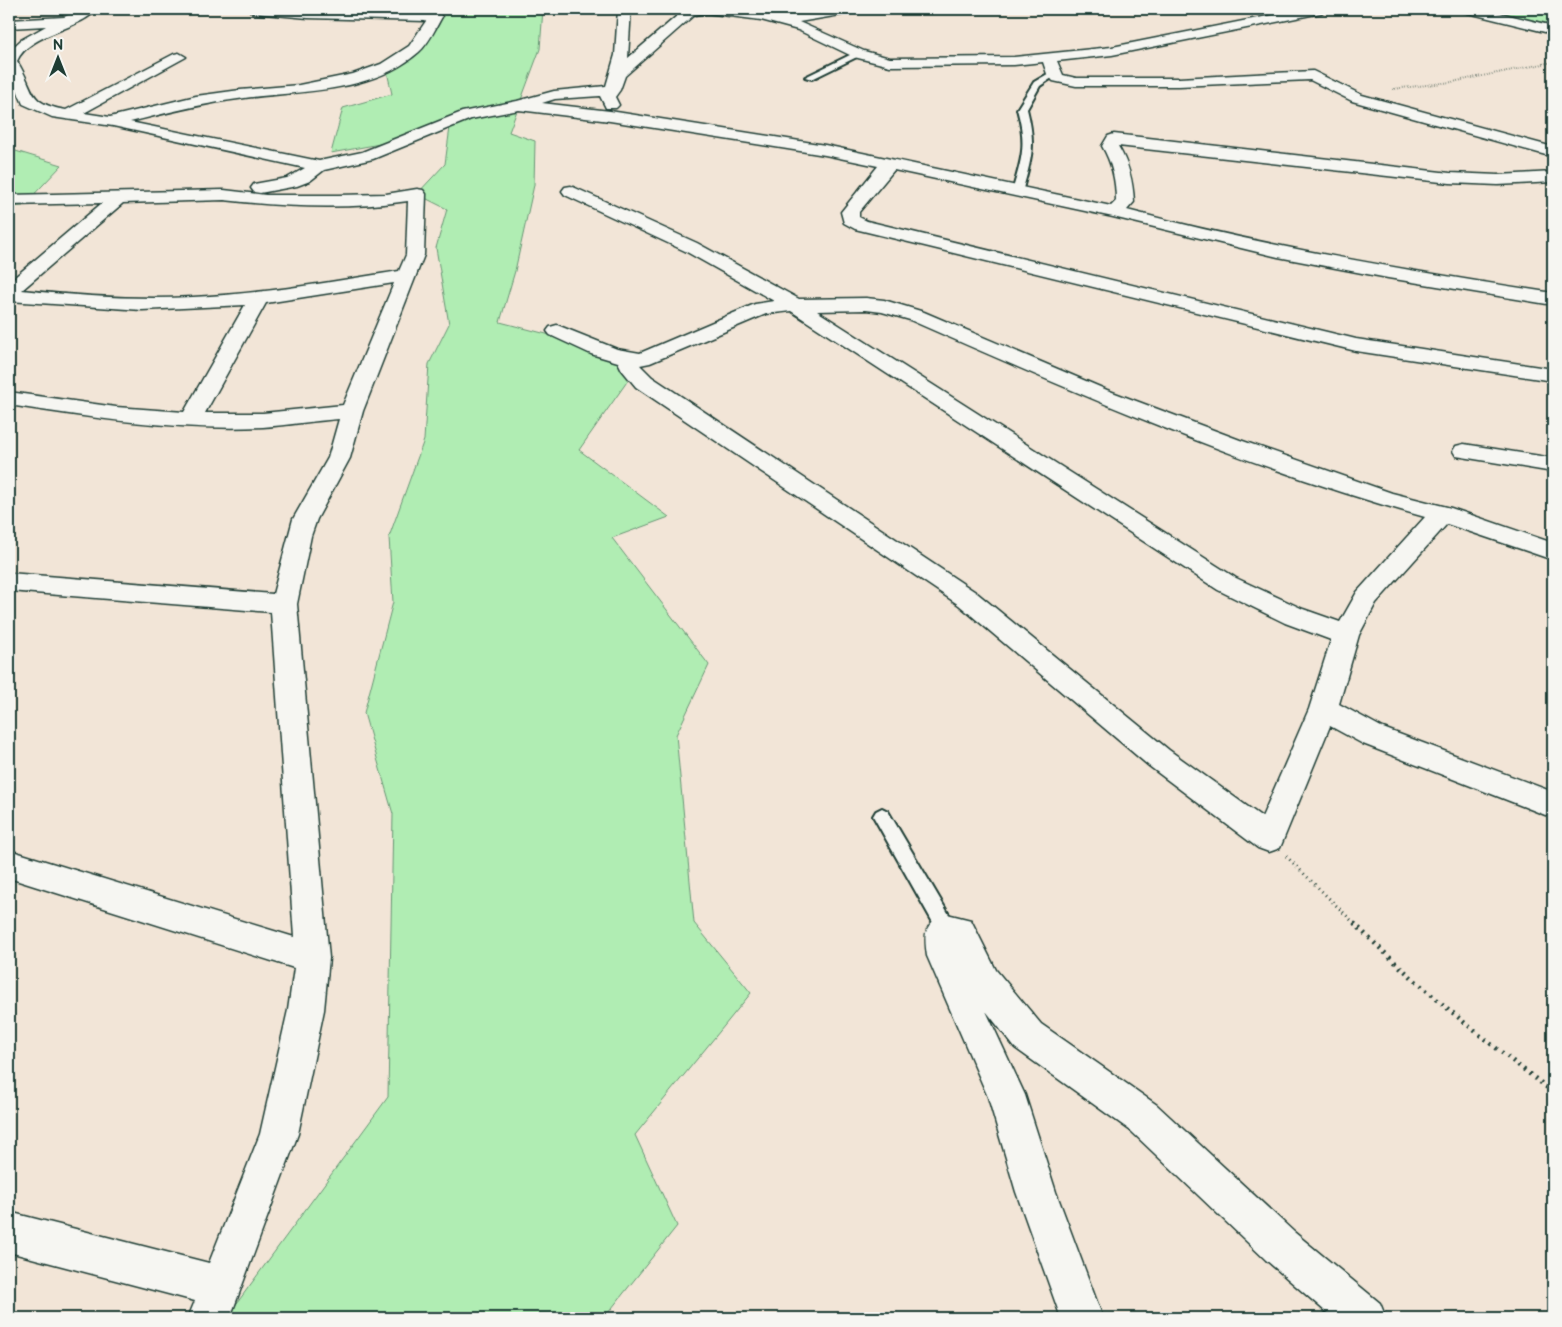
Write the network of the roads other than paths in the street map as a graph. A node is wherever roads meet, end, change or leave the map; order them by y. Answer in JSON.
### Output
{"nodes":[{"id":1,"x":24,"y":9,"type":"edge"},
{"id":2,"x":90,"y":9,"type":"edge"},
{"id":3,"x":253,"y":9,"type":"edge"},
{"id":4,"x":624,"y":9,"type":"edge"},
{"id":5,"x":706,"y":9,"type":"edge"},
{"id":6,"x":852,"y":9,"type":"edge"},
{"id":7,"x":1321,"y":9,"type":"edge"},
{"id":8,"x":1469,"y":9,"type":"edge"},
{"id":9,"x":758,"y":12,"type":"edge"},
{"id":10,"x":437,"y":13,"type":"edge"},
{"id":11,"x":9,"y":14,"type":"edge"},
{"id":12,"x":781,"y":20,"type":"junction"},
{"id":13,"x":67,"y":21,"type":"junction"},
{"id":14,"x":9,"y":24,"type":"edge"},
{"id":15,"x":1553,"y":30,"type":"edge"},
{"id":16,"x":860,"y":54,"type":"junction"},
{"id":17,"x":179,"y":56,"type":"dead end"},
{"id":18,"x":1049,"y":58,"type":"junction"},
{"id":19,"x":618,"y":73,"type":"junction"},
{"id":20,"x":1054,"y":74,"type":"junction"},
{"id":21,"x":809,"y":77,"type":"dead end"},
{"id":22,"x":613,"y":90,"type":"junction"},
{"id":23,"x":519,"y":105,"type":"junction"},
{"id":24,"x":68,"y":115,"type":"junction"},
{"id":25,"x":610,"y":116,"type":"junction"},
{"id":26,"x":110,"y":122,"type":"junction"},
{"id":27,"x":1553,"y":152,"type":"edge"},
{"id":28,"x":893,"y":164,"type":"junction"},
{"id":29,"x":318,"y":166,"type":"junction"},
{"id":30,"x":304,"y":177,"type":"junction"},
{"id":31,"x":1553,"y":177,"type":"edge"},
{"id":32,"x":571,"y":191,"type":"dead end"},
{"id":33,"x":1017,"y":192,"type":"junction"},
{"id":34,"x":224,"y":195,"type":"junction"},
{"id":35,"x":119,"y":198,"type":"junction"},
{"id":36,"x":9,"y":200,"type":"edge"},
{"id":37,"x":338,"y":200,"type":"junction"},
{"id":38,"x":1115,"y":212,"type":"junction"},
{"id":39,"x":407,"y":275,"type":"junction"},
{"id":40,"x":9,"y":294,"type":"edge"},
{"id":41,"x":259,"y":297,"type":"junction"},
{"id":42,"x":1553,"y":299,"type":"edge"},
{"id":43,"x":794,"y":305,"type":"junction"},
{"id":44,"x":557,"y":331,"type":"dead end"},
{"id":45,"x":628,"y":359,"type":"junction"},
{"id":46,"x":1553,"y":375,"type":"edge"},
{"id":47,"x":9,"y":399,"type":"edge"},
{"id":48,"x":352,"y":411,"type":"junction"},
{"id":49,"x":191,"y":419,"type":"junction"},
{"id":50,"x":1464,"y":451,"type":"dead end"},
{"id":51,"x":1553,"y":465,"type":"edge"},
{"id":52,"x":1442,"y":514,"type":"junction"},
{"id":53,"x":1553,"y":552,"type":"edge"},
{"id":54,"x":9,"y":582,"type":"edge"},
{"id":55,"x":284,"y":604,"type":"junction"},
{"id":56,"x":1346,"y":635,"type":"junction"},
{"id":57,"x":1323,"y":709,"type":"junction"},
{"id":58,"x":1553,"y":805,"type":"edge"},
{"id":59,"x":882,"y":816,"type":"dead end"},
{"id":60,"x":9,"y":864,"type":"edge"},
{"id":61,"x":947,"y":929,"type":"junction"},
{"id":62,"x":312,"y":958,"type":"junction"},
{"id":63,"x":9,"y":1232,"type":"edge"},
{"id":64,"x":215,"y":1303,"type":"edge"},
{"id":65,"x":1082,"y":1318,"type":"edge"},
{"id":66,"x":1365,"y":1318,"type":"edge"}],
"edges":[{"from":1,"to":11,"type":"street"},
{"from":2,"to":13,"type":"street"},
{"from":3,"to":10,"type":"street"},
{"from":4,"to":19,"type":"street"},
{"from":5,"to":9,"type":"street"},
{"from":5,"to":19,"type":"street"},
{"from":6,"to":12,"type":"street"},
{"from":7,"to":18,"type":"street"},
{"from":8,"to":15,"type":"street"},
{"from":9,"to":12,"type":"street"},
{"from":10,"to":26,"type":"street"},
{"from":12,"to":16,"type":"street"},
{"from":13,"to":14,"type":"street"},
{"from":13,"to":24,"type":"street"},
{"from":16,"to":18,"type":"street"},
{"from":16,"to":21,"type":"lane"},
{"from":17,"to":24,"type":"street"},
{"from":18,"to":20,"type":"street"},
{"from":19,"to":22,"type":"street"},
{"from":20,"to":27,"type":"street"},
{"from":20,"to":33,"type":"lane"},
{"from":22,"to":23,"type":"street"},
{"from":22,"to":25,"type":"street"},
{"from":23,"to":25,"type":"street"},
{"from":23,"to":29,"type":"street"},
{"from":24,"to":26,"type":"street"},
{"from":25,"to":28,"type":"street"},
{"from":26,"to":29,"type":"street"},
{"from":28,"to":33,"type":"street"},
{"from":28,"to":46,"type":"street"},
{"from":29,"to":30,"type":"street"},
{"from":30,"to":34,"type":"street"},
{"from":30,"to":37,"type":"street"},
{"from":31,"to":38,"type":"street"},
{"from":32,"to":43,"type":"street"},
{"from":33,"to":38,"type":"street"},
{"from":34,"to":35,"type":"street"},
{"from":34,"to":37,"type":"street"},
{"from":35,"to":36,"type":"street"},
{"from":35,"to":40,"type":"street"},
{"from":37,"to":39,"type":"street"},
{"from":38,"to":42,"type":"street"},
{"from":39,"to":41,"type":"street"},
{"from":39,"to":48,"type":"street"},
{"from":40,"to":41,"type":"street"},
{"from":41,"to":49,"type":"street"},
{"from":43,"to":45,"type":"street"},
{"from":43,"to":52,"type":"street"},
{"from":43,"to":56,"type":"street"},
{"from":44,"to":45,"type":"street"},
{"from":45,"to":57,"type":"street"},
{"from":47,"to":49,"type":"street"},
{"from":48,"to":49,"type":"street"},
{"from":48,"to":55,"type":"street"},
{"from":50,"to":51,"type":"street"},
{"from":52,"to":53,"type":"street"},
{"from":52,"to":56,"type":"street"},
{"from":54,"to":55,"type":"street"},
{"from":55,"to":62,"type":"street"},
{"from":56,"to":57,"type":"street"},
{"from":57,"to":58,"type":"street"},
{"from":59,"to":61,"type":"lane"},
{"from":60,"to":62,"type":"street"},
{"from":61,"to":65,"type":"street"},
{"from":61,"to":66,"type":"street"},
{"from":62,"to":64,"type":"street"},
{"from":63,"to":64,"type":"street"}]}
